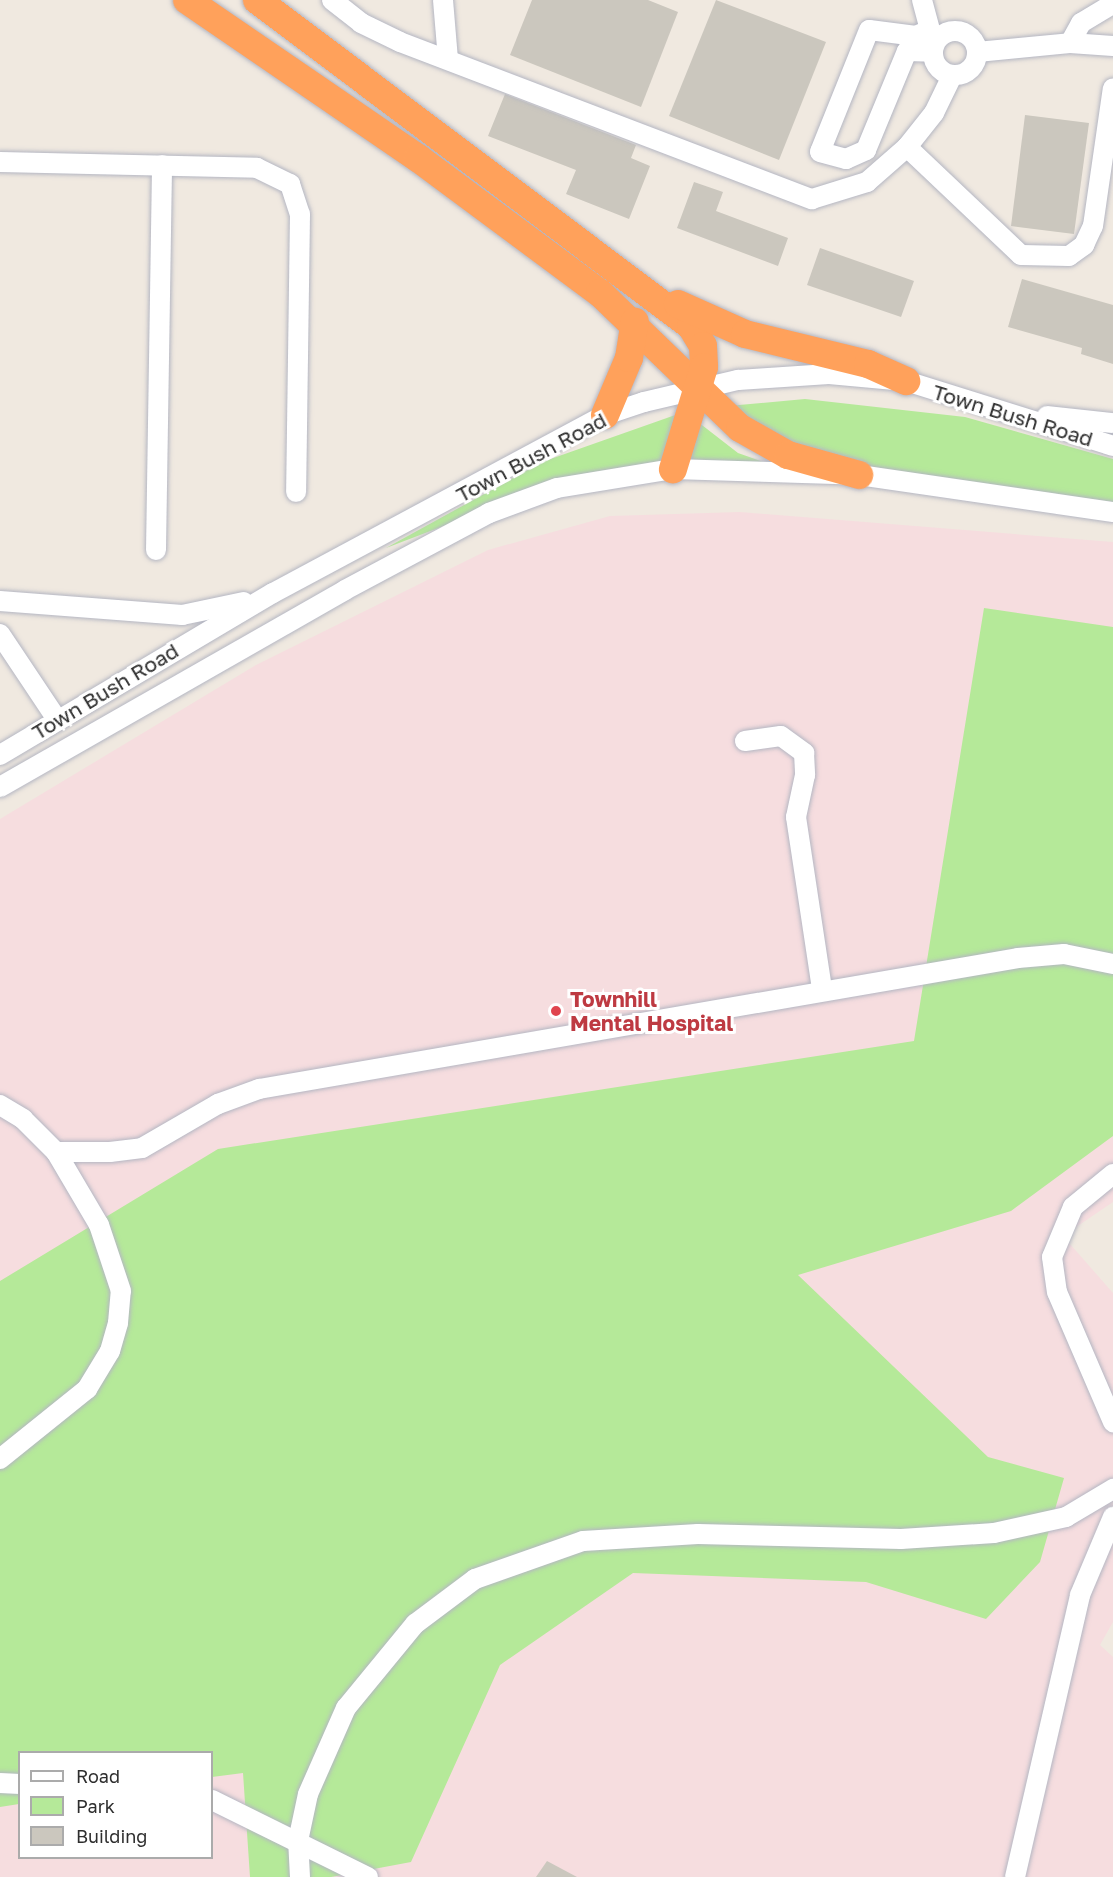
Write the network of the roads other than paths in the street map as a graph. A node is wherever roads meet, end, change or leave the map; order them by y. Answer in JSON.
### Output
{"nodes":[{"id":1,"x":187,"y":0,"type":"edge"},
{"id":2,"x":258,"y":0,"type":"edge"},
{"id":3,"x":332,"y":0,"type":"edge"},
{"id":4,"x":442,"y":0,"type":"edge"},
{"id":5,"x":922,"y":0,"type":"edge"},
{"id":6,"x":1109,"y":6,"type":"dead end"},
{"id":7,"x":932,"y":42,"type":"junction"},
{"id":8,"x":1070,"y":43,"type":"junction"},
{"id":9,"x":1113,"y":46,"type":"edge"},
{"id":10,"x":977,"y":52,"type":"junction"},
{"id":11,"x":448,"y":59,"type":"junction"},
{"id":12,"x":952,"y":76,"type":"junction"},
{"id":13,"x":1113,"y":88,"type":"edge"},
{"id":14,"x":907,"y":147,"type":"junction"},
{"id":15,"x":1108,"y":156,"type":"edge"},
{"id":16,"x":0,"y":162,"type":"edge"},
{"id":17,"x":162,"y":165,"type":"junction"},
{"id":18,"x":630,"y":276,"type":"junction"},
{"id":19,"x":635,"y":321,"type":"junction"},
{"id":20,"x":906,"y":381,"type":"junction"},
{"id":21,"x":694,"y":389,"type":"junction"},
{"id":22,"x":605,"y":416,"type":"junction"},
{"id":23,"x":1029,"y":416,"type":"junction"},
{"id":24,"x":1113,"y":423,"type":"edge"},
{"id":25,"x":1113,"y":446,"type":"edge"},
{"id":26,"x":673,"y":469,"type":"junction"},
{"id":27,"x":859,"y":476,"type":"junction"},
{"id":28,"x":296,"y":492,"type":"dead end"},
{"id":29,"x":1048,"y":505,"type":"junction"},
{"id":30,"x":1113,"y":512,"type":"edge"},
{"id":31,"x":1113,"y":525,"type":"edge"},
{"id":32,"x":156,"y":550,"type":"dead end"},
{"id":33,"x":273,"y":593,"type":"junction"},
{"id":34,"x":0,"y":602,"type":"edge"},
{"id":35,"x":0,"y":634,"type":"edge"},
{"id":36,"x":131,"y":708,"type":"junction"},
{"id":37,"x":56,"y":718,"type":"junction"},
{"id":38,"x":745,"y":741,"type":"dead end"},
{"id":39,"x":0,"y":755,"type":"edge"},
{"id":40,"x":46,"y":762,"type":"junction"},
{"id":41,"x":0,"y":787,"type":"edge"},
{"id":42,"x":1113,"y":964,"type":"edge"},
{"id":43,"x":822,"y":989,"type":"junction"},
{"id":44,"x":0,"y":1105,"type":"edge"},
{"id":45,"x":56,"y":1152,"type":"junction"},
{"id":46,"x":1113,"y":1174,"type":"edge"},
{"id":47,"x":1113,"y":1422,"type":"edge"},
{"id":48,"x":0,"y":1459,"type":"edge"},
{"id":49,"x":1113,"y":1489,"type":"edge"},
{"id":50,"x":1113,"y":1517,"type":"edge"},
{"id":51,"x":0,"y":1783,"type":"edge"},
{"id":52,"x":18,"y":1784,"type":"edge"},
{"id":53,"x":213,"y":1800,"type":"edge"},
{"id":54,"x":298,"y":1841,"type":"junction"},
{"id":55,"x":300,"y":1877,"type":"edge"},
{"id":56,"x":368,"y":1877,"type":"edge"},
{"id":57,"x":1015,"y":1877,"type":"edge"}],
"edges":[{"from":1,"to":19,"type":"highway"},
{"from":2,"to":18,"type":"highway"},
{"from":3,"to":11,"type":"street"},
{"from":4,"to":11,"type":"street"},
{"from":5,"to":7,"type":"street"},
{"from":6,"to":8,"type":"street"},
{"from":7,"to":7,"type":"street"},
{"from":7,"to":10,"type":"street"},
{"from":7,"to":12,"type":"street"},
{"from":8,"to":9,"type":"street"},
{"from":8,"to":10,"type":"street"},
{"from":10,"to":12,"type":"street"},
{"from":11,"to":14,"type":"street"},
{"from":12,"to":14,"type":"street"},
{"from":13,"to":15,"type":"street"},
{"from":14,"to":15,"type":"street"},
{"from":16,"to":17,"type":"street"},
{"from":17,"to":28,"type":"street"},
{"from":17,"to":32,"type":"street"},
{"from":18,"to":20,"type":"highway"},
{"from":18,"to":21,"type":"highway"},
{"from":19,"to":21,"type":"highway"},
{"from":19,"to":22,"type":"highway"},
{"from":20,"to":21,"type":"street","name":"Town Bush Road"},
{"from":20,"to":23,"type":"street","name":"Town Bush Road"},
{"from":21,"to":22,"type":"street","name":"Town Bush Road"},
{"from":21,"to":26,"type":"highway"},
{"from":21,"to":27,"type":"highway"},
{"from":22,"to":33,"type":"street","name":"Town Bush Road"},
{"from":23,"to":24,"type":"street"},
{"from":23,"to":25,"type":"street","name":"Town Bush Road"},
{"from":26,"to":27,"type":"street","name":"Town Bush Road"},
{"from":26,"to":36,"type":"street","name":"Town Bush Road"},
{"from":27,"to":29,"type":"street","name":"Town Bush Road"},
{"from":29,"to":30,"type":"street","name":"Town Bush Road"},
{"from":29,"to":31,"type":"street"},
{"from":33,"to":34,"type":"street"},
{"from":33,"to":37,"type":"street","name":"Town Bush Road"},
{"from":35,"to":37,"type":"street"},
{"from":36,"to":37,"type":"street"},
{"from":36,"to":40,"type":"street","name":"Town Bush Road"},
{"from":37,"to":39,"type":"street","name":"Town Bush Road"},
{"from":37,"to":40,"type":"street"},
{"from":38,"to":43,"type":"street"},
{"from":40,"to":41,"type":"street","name":"Town Bush Road"},
{"from":42,"to":43,"type":"street"},
{"from":43,"to":45,"type":"street"},
{"from":44,"to":45,"type":"street"},
{"from":45,"to":48,"type":"street"},
{"from":46,"to":47,"type":"street"},
{"from":49,"to":54,"type":"street"},
{"from":50,"to":57,"type":"street"},
{"from":51,"to":52,"type":"street"},
{"from":53,"to":54,"type":"street"},
{"from":54,"to":55,"type":"street"},
{"from":54,"to":56,"type":"street"}]}
